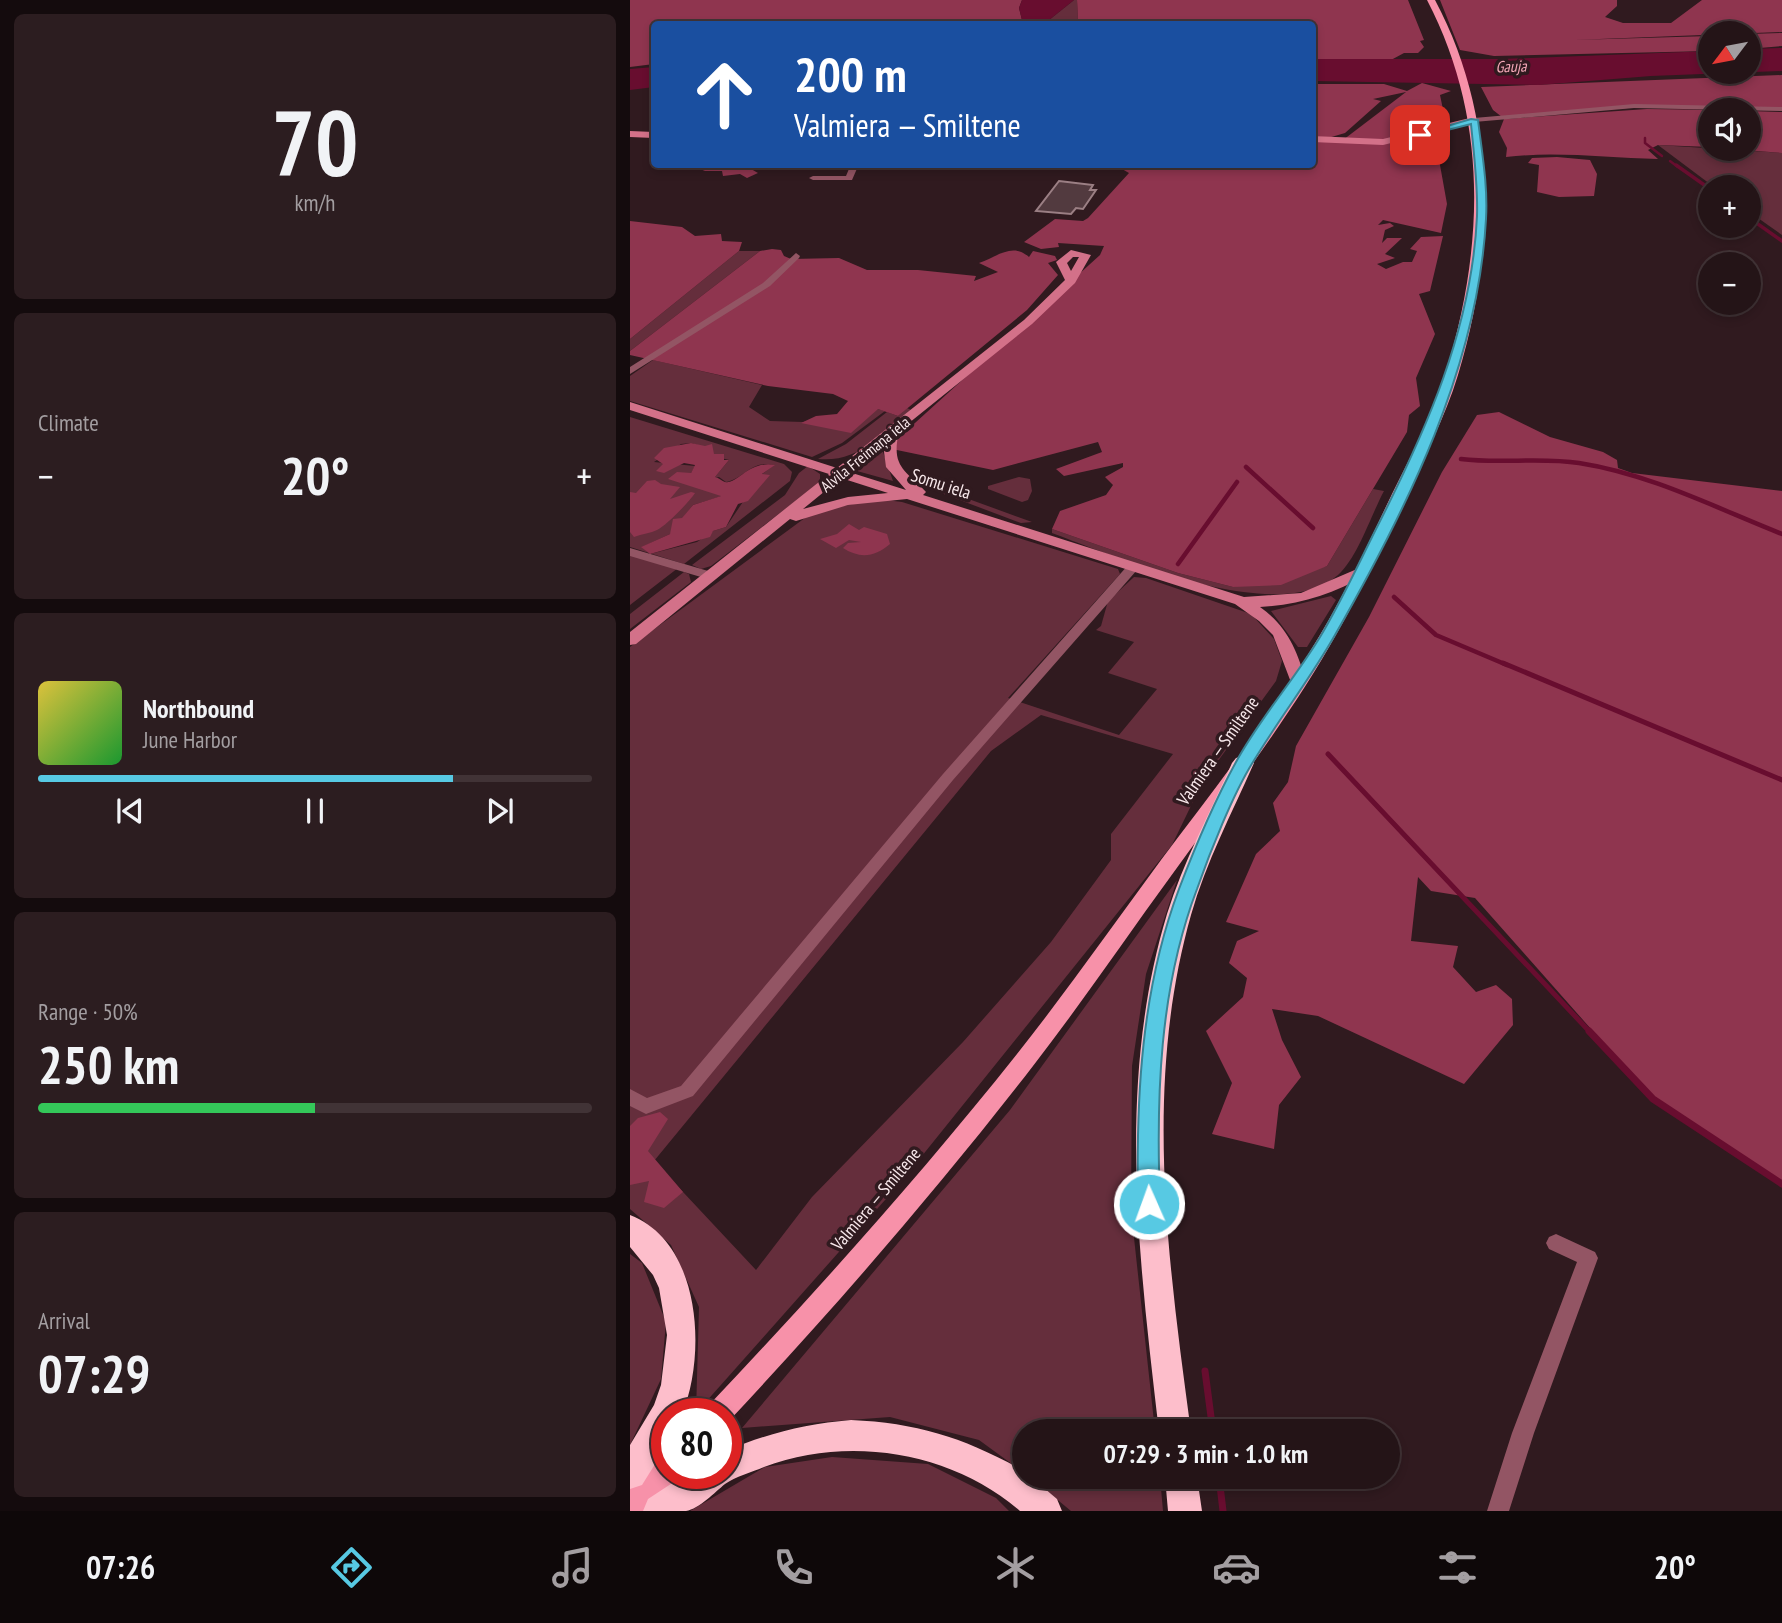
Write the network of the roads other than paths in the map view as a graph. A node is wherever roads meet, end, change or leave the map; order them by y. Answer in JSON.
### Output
{"nodes":[{"id":1,"x":1432,"y":0,"type":"edge"},
{"id":2,"x":1782,"y":109,"type":"edge"},
{"id":3,"x":1474,"y":120,"type":"junction"},
{"id":4,"x":630,"y":134,"type":"edge"},
{"id":5,"x":651,"y":135,"type":"edge"},
{"id":6,"x":1316,"y":139,"type":"edge"},
{"id":7,"x":853,"y":168,"type":"edge"},
{"id":8,"x":813,"y":178,"type":"dead end"},
{"id":9,"x":796,"y":256,"type":"dead end"},
{"id":10,"x":1071,"y":281,"type":"junction"},
{"id":11,"x":630,"y":371,"type":"edge"},
{"id":12,"x":630,"y":406,"type":"edge"},
{"id":13,"x":893,"y":432,"type":"junction"},
{"id":14,"x":842,"y":472,"type":"junction"},
{"id":15,"x":921,"y":497,"type":"junction"},
{"id":16,"x":957,"y":510,"type":"junction"},
{"id":17,"x":771,"y":529,"type":"junction"},
{"id":18,"x":630,"y":552,"type":"edge"},
{"id":19,"x":1133,"y":567,"type":"junction"},
{"id":20,"x":1362,"y":572,"type":"junction"},
{"id":21,"x":711,"y":576,"type":"junction"},
{"id":22,"x":1240,"y":601,"type":"junction"},
{"id":23,"x":630,"y":640,"type":"edge"},
{"id":24,"x":1298,"y":681,"type":"junction"},
{"id":25,"x":1243,"y":763,"type":"junction"},
{"id":26,"x":630,"y":1097,"type":"edge"},
{"id":27,"x":630,"y":1228,"type":"edge"},
{"id":28,"x":1556,"y":1243,"type":"dead end"},
{"id":29,"x":733,"y":1398,"type":"edge"},
{"id":30,"x":1174,"y":1419,"type":"edge"},
{"id":31,"x":742,"y":1460,"type":"edge"},
{"id":32,"x":630,"y":1473,"type":"edge"},
{"id":33,"x":651,"y":1486,"type":"edge"},
{"id":34,"x":692,"y":1489,"type":"edge"},
{"id":35,"x":1182,"y":1489,"type":"edge"},
{"id":36,"x":630,"y":1508,"type":"edge"},
{"id":37,"x":660,"y":1511,"type":"edge"},
{"id":38,"x":1045,"y":1511,"type":"edge"},
{"id":39,"x":1185,"y":1511,"type":"edge"},
{"id":40,"x":1498,"y":1511,"type":"edge"}],
"edges":[{"from":1,"to":3,"type":"main road","name":"Valmiera — Smiltene"},
{"from":2,"to":3,"type":"street"},
{"from":3,"to":6,"type":"main road"},
{"from":3,"to":20,"type":"main road","name":"Valmiera — Smiltene"},
{"from":4,"to":5,"type":"main road"},
{"from":7,"to":8,"type":"street"},
{"from":9,"to":11,"type":"street"},
{"from":10,"to":10,"type":"main road","name":"Alvila Freimaņa iela"},
{"from":10,"to":13,"type":"main road","name":"Alvila Freimaņa iela"},
{"from":12,"to":14,"type":"main road","name":"Somu iela"},
{"from":13,"to":14,"type":"main road","name":"Alvila Freimaņa iela"},
{"from":13,"to":16,"type":"main road"},
{"from":14,"to":15,"type":"main road","name":"Somu iela"},
{"from":14,"to":17,"type":"main road","name":"Alvila Freimaņa iela"},
{"from":15,"to":16,"type":"main road","name":"Somu iela"},
{"from":15,"to":17,"type":"main road"},
{"from":16,"to":19,"type":"main road","name":"Somu iela"},
{"from":17,"to":21,"type":"main road","name":"Alvila Freimaņa iela"},
{"from":18,"to":21,"type":"street"},
{"from":19,"to":22,"type":"main road","name":"Somu iela"},
{"from":19,"to":26,"type":"street"},
{"from":20,"to":22,"type":"main road"},
{"from":20,"to":24,"type":"main road","name":"Valmiera — Smiltene"},
{"from":21,"to":23,"type":"main road","name":"Alvila Freimaņa iela"},
{"from":22,"to":24,"type":"main road"},
{"from":24,"to":25,"type":"main road","name":"Valmiera — Smiltene"},
{"from":25,"to":29,"type":"main road","name":"Valmiera — Smiltene"},
{"from":25,"to":30,"type":"highway"},
{"from":27,"to":32,"type":"highway"},
{"from":28,"to":40,"type":"street"},
{"from":31,"to":38,"type":"highway"},
{"from":33,"to":36,"type":"main road"},
{"from":34,"to":37,"type":"highway"},
{"from":35,"to":39,"type":"highway"}]}
